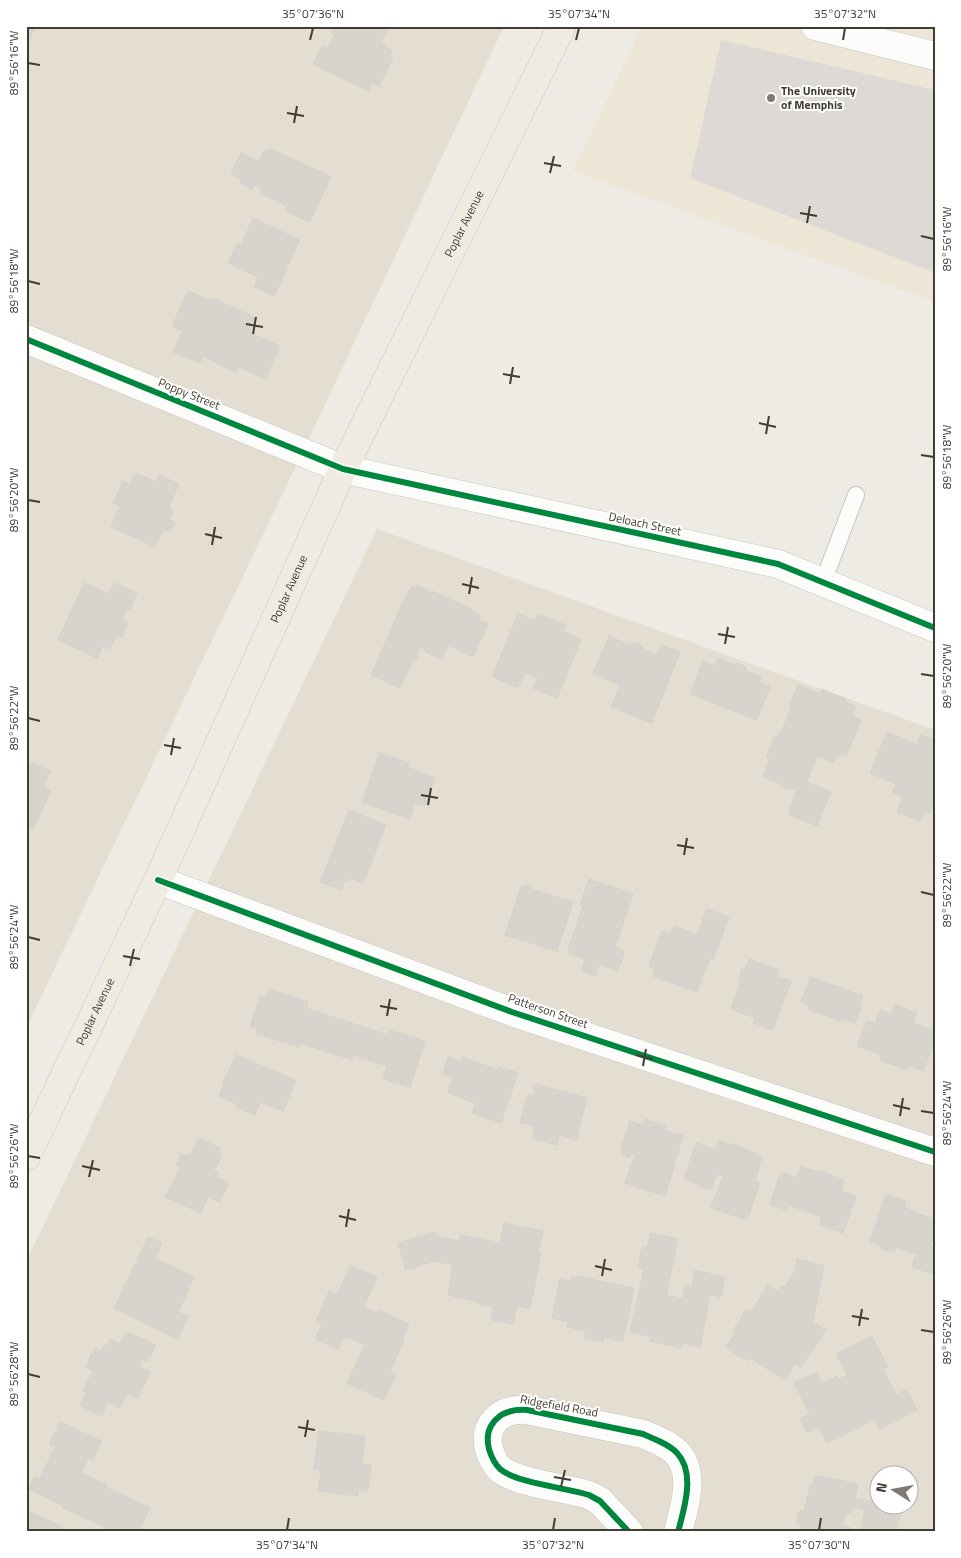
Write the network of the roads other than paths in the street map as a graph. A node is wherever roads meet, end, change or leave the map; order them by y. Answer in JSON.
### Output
{"nodes":[{"id":1,"x":562,"y":26,"type":"edge"},
{"id":2,"x":815,"y":26,"type":"edge"},
{"id":3,"x":935,"y":56,"type":"edge"},
{"id":4,"x":26,"y":339,"type":"edge"},
{"id":5,"x":342,"y":469,"type":"junction"},
{"id":6,"x":856,"y":495,"type":"dead end"},
{"id":7,"x":823,"y":582,"type":"junction"},
{"id":8,"x":935,"y":628,"type":"edge"},
{"id":9,"x":158,"y":880,"type":"junction"},
{"id":10,"x":935,"y":1152,"type":"edge"},
{"id":11,"x":26,"y":1157,"type":"edge"},
{"id":12,"x":629,"y":1532,"type":"edge"},
{"id":13,"x":678,"y":1532,"type":"edge"}],
"edges":[{"from":1,"to":5,"type":"main road","name":"Poplar Avenue"},
{"from":2,"to":3,"type":"street"},
{"from":4,"to":5,"type":"street","name":"Poppy Street"},
{"from":5,"to":7,"type":"street","name":"Deloach Street"},
{"from":5,"to":9,"type":"main road","name":"Poplar Avenue"},
{"from":6,"to":7,"type":"lane"},
{"from":7,"to":8,"type":"street","name":"Deloach Street"},
{"from":9,"to":10,"type":"street","name":"Patterson Street"},
{"from":9,"to":11,"type":"main road","name":"Poplar Avenue"},
{"from":12,"to":13,"type":"street","name":"Ridgefield Road"}]}
